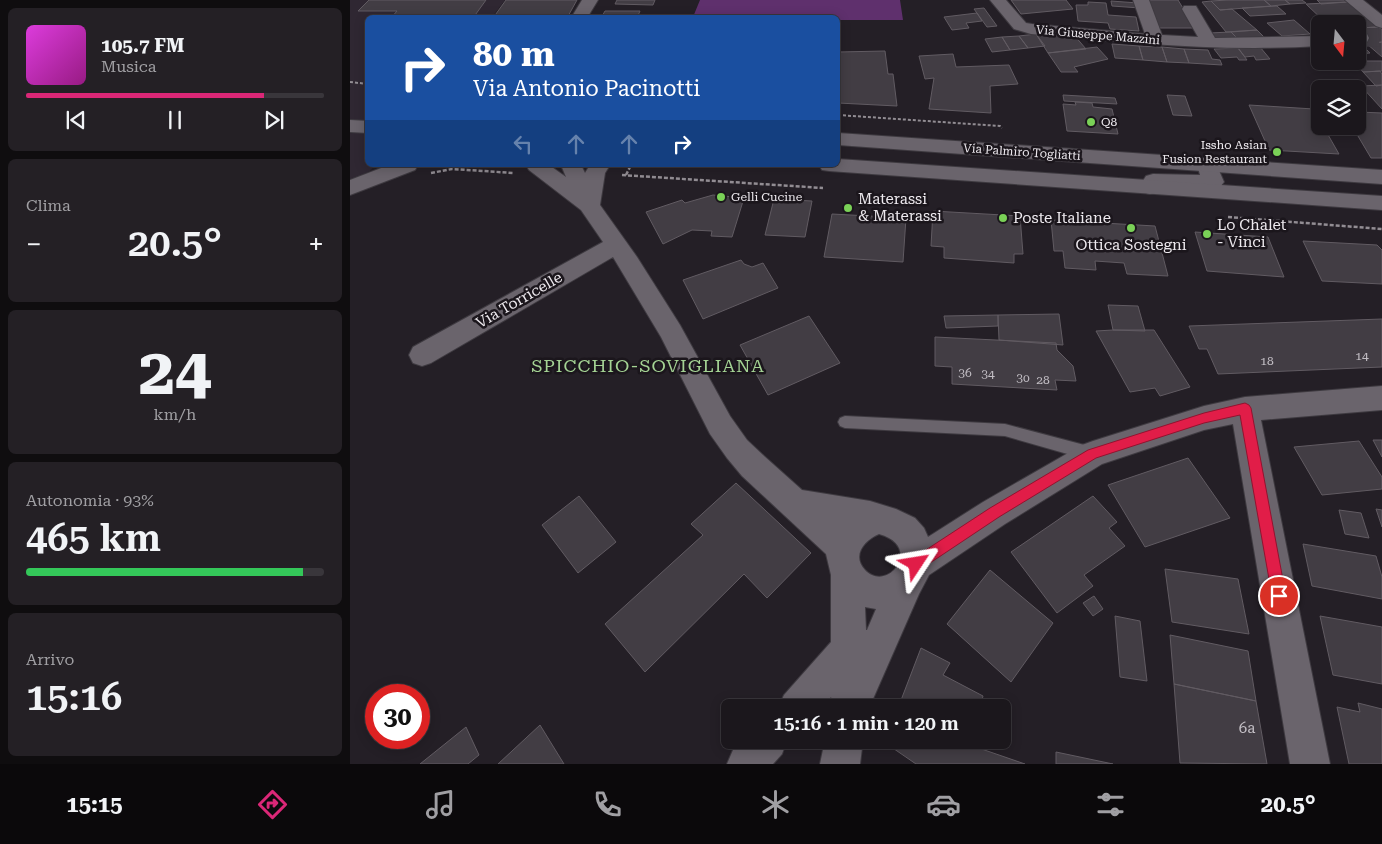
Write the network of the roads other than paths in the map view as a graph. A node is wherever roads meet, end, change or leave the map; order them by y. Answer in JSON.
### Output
{"nodes":[{"id":1,"x":590,"y":0,"type":"edge"},
{"id":2,"x":998,"y":0,"type":"edge"},
{"id":3,"x":1141,"y":0,"type":"edge"},
{"id":4,"x":1353,"y":0,"type":"edge"},
{"id":5,"x":1190,"y":10,"type":"dead end"},
{"id":6,"x":582,"y":15,"type":"edge"},
{"id":7,"x":1382,"y":22,"type":"edge"},
{"id":8,"x":1156,"y":41,"type":"junction"},
{"id":9,"x":1311,"y":42,"type":"edge"},
{"id":10,"x":1210,"y":44,"type":"junction"},
{"id":11,"x":840,"y":139,"type":"edge"},
{"id":12,"x":1207,"y":164,"type":"junction"},
{"id":13,"x":840,"y":166,"type":"edge"},
{"id":14,"x":539,"y":167,"type":"edge"},
{"id":15,"x":572,"y":167,"type":"edge"},
{"id":16,"x":599,"y":167,"type":"edge"},
{"id":17,"x":419,"y":168,"type":"edge"},
{"id":18,"x":384,"y":170,"type":"edge"},
{"id":19,"x":1382,"y":177,"type":"edge"},
{"id":20,"x":356,"y":185,"type":"edge"},
{"id":21,"x":1150,"y":187,"type":"junction"},
{"id":22,"x":1382,"y":203,"type":"edge"},
{"id":23,"x":589,"y":205,"type":"junction"},
{"id":24,"x":616,"y":245,"type":"junction"},
{"id":25,"x":422,"y":356,"type":"dead end"},
{"id":26,"x":1382,"y":398,"type":"edge"},
{"id":27,"x":1245,"y":408,"type":"junction"},
{"id":28,"x":845,"y":422,"type":"dead end"},
{"id":29,"x":1093,"y":454,"type":"junction"},
{"id":30,"x":797,"y":504,"type":"junction"},
{"id":31,"x":878,"y":519,"type":"junction"},
{"id":32,"x":845,"y":562,"type":"junction"},
{"id":33,"x":911,"y":562,"type":"junction"},
{"id":34,"x":886,"y":626,"type":"junction"},
{"id":35,"x":849,"y":648,"type":"junction"},
{"id":36,"x":805,"y":699,"type":"edge"},
{"id":37,"x":848,"y":699,"type":"edge"},
{"id":38,"x":856,"y":699,"type":"edge"},
{"id":39,"x":760,"y":749,"type":"edge"},
{"id":40,"x":843,"y":749,"type":"edge"},
{"id":41,"x":747,"y":764,"type":"edge"},
{"id":42,"x":840,"y":764,"type":"edge"},
{"id":43,"x":1310,"y":764,"type":"edge"}],
"edges":[{"from":1,"to":6,"type":"street"},
{"from":2,"to":8,"type":"street","name":"Via Giuseppe Mazzini"},
{"from":3,"to":8,"type":"street"},
{"from":4,"to":7,"type":"street"},
{"from":5,"to":10,"type":"street"},
{"from":8,"to":10,"type":"street","name":"Via Giuseppe Mazzini"},
{"from":9,"to":10,"type":"street","name":"Via Giuseppe Mazzini"},
{"from":11,"to":12,"type":"street","name":"Via Palmiro Togliatti"},
{"from":12,"to":19,"type":"street","name":"Via Palmiro Togliatti"},
{"from":12,"to":21,"type":"street","name":"Via Palmiro Togliatti"},
{"from":13,"to":21,"type":"street","name":"Via Palmiro Togliatti"},
{"from":14,"to":23,"type":"street"},
{"from":15,"to":23,"type":"street"},
{"from":16,"to":23,"type":"street"},
{"from":17,"to":18,"type":"street"},
{"from":18,"to":20,"type":"street"},
{"from":21,"to":22,"type":"street","name":"Via Palmiro Togliatti"},
{"from":23,"to":24,"type":"street"},
{"from":24,"to":25,"type":"street","name":"Via Torricelle"},
{"from":24,"to":30,"type":"street"},
{"from":26,"to":27,"type":"street"},
{"from":27,"to":29,"type":"street"},
{"from":27,"to":43,"type":"street"},
{"from":28,"to":29,"type":"lane"},
{"from":29,"to":33,"type":"street"},
{"from":30,"to":31,"type":"street"},
{"from":30,"to":32,"type":"street"},
{"from":31,"to":32,"type":"street"},
{"from":31,"to":33,"type":"street"},
{"from":32,"to":33,"type":"street"},
{"from":32,"to":35,"type":"street"},
{"from":33,"to":34,"type":"street"},
{"from":34,"to":35,"type":"street"},
{"from":34,"to":38,"type":"street"},
{"from":35,"to":36,"type":"street"},
{"from":35,"to":37,"type":"street"},
{"from":39,"to":41,"type":"street"},
{"from":40,"to":42,"type":"street"}]}
